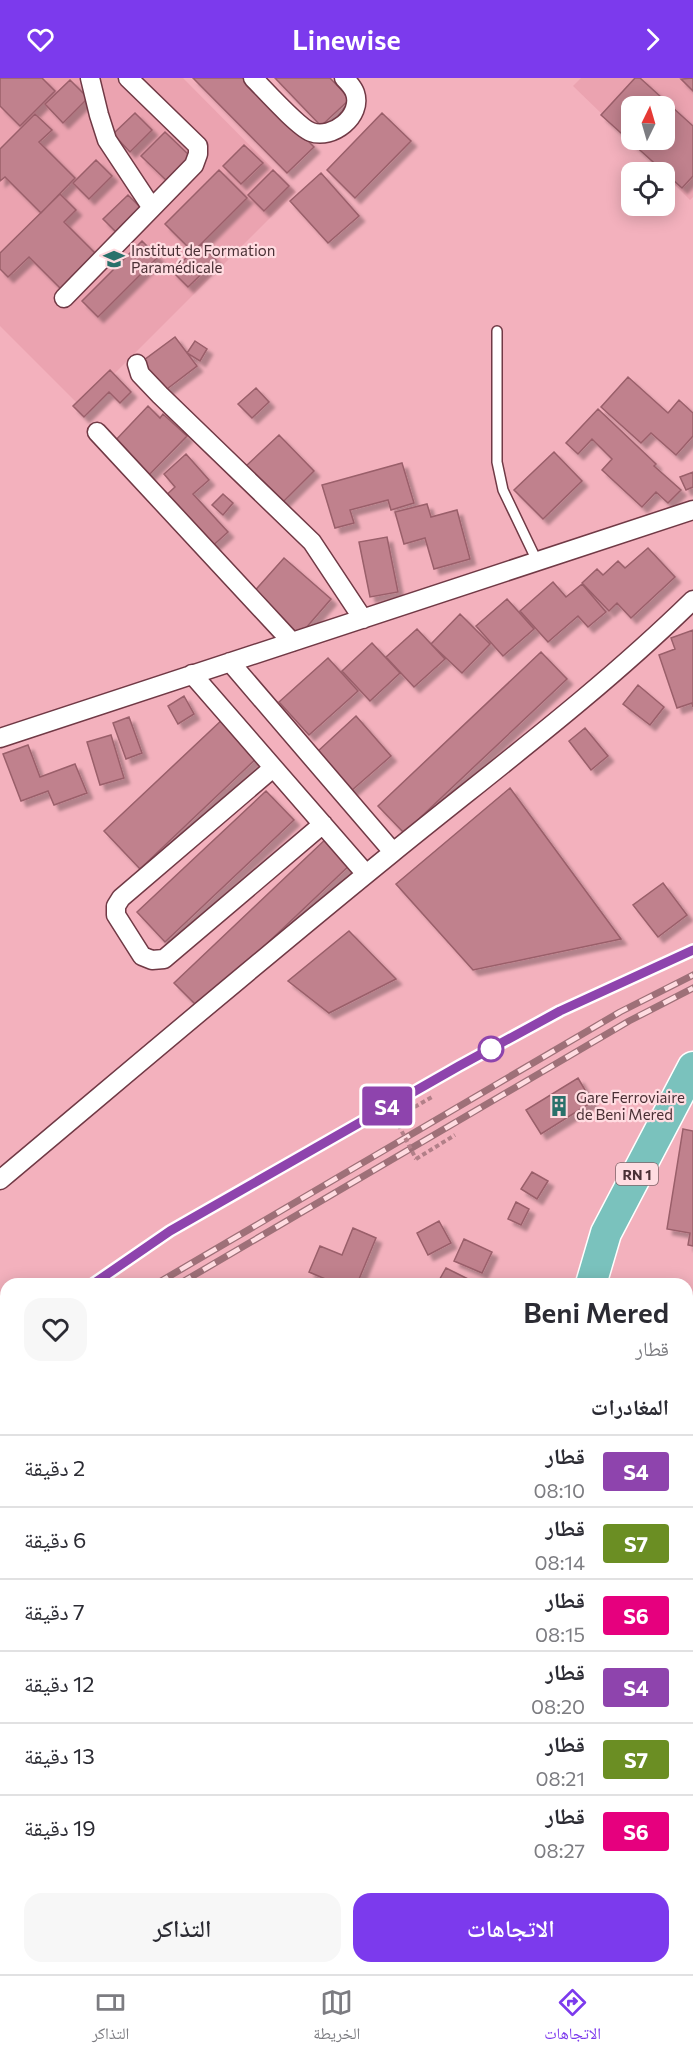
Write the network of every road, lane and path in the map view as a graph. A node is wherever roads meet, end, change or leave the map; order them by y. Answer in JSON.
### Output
{"nodes":[{"id":1,"x":90,"y":78,"type":"edge"},
{"id":2,"x":128,"y":78,"type":"edge"},
{"id":3,"x":253,"y":78,"type":"edge"},
{"id":4,"x":344,"y":78,"type":"edge"},
{"id":5,"x":152,"y":208,"type":"junction"},
{"id":6,"x":64,"y":298,"type":"dead end"},
{"id":7,"x":497,"y":331,"type":"dead end"},
{"id":8,"x":137,"y":364,"type":"dead end"},
{"id":9,"x":97,"y":432,"type":"dead end"},
{"id":10,"x":693,"y":510,"type":"edge"},
{"id":11,"x":537,"y":561,"type":"junction"},
{"id":12,"x":693,"y":600,"type":"edge"},
{"id":13,"x":363,"y":619,"type":"junction"},
{"id":14,"x":292,"y":642,"type":"junction"},
{"id":15,"x":230,"y":662,"type":"junction"},
{"id":16,"x":192,"y":674,"type":"junction"},
{"id":17,"x":0,"y":738,"type":"edge"},
{"id":18,"x":273,"y":768,"type":"junction"},
{"id":19,"x":323,"y":824,"type":"junction"},
{"id":20,"x":393,"y":852,"type":"junction"},
{"id":21,"x":366,"y":874,"type":"junction"},
{"id":22,"x":693,"y":1067,"type":"edge"},
{"id":23,"x":432,"y":1097,"type":"dead end"},
{"id":24,"x":455,"y":1135,"type":"dead end"},
{"id":25,"x":0,"y":1180,"type":"edge"},
{"id":26,"x":593,"y":1278,"type":"edge"}],
"edges":[{"from":1,"to":5,"type":"street"},
{"from":2,"to":5,"type":"street"},
{"from":3,"to":4,"type":"street"},
{"from":5,"to":6,"type":"street"},
{"from":7,"to":11,"type":"lane"},
{"from":8,"to":13,"type":"street"},
{"from":9,"to":14,"type":"street"},
{"from":10,"to":11,"type":"street"},
{"from":11,"to":13,"type":"street"},
{"from":12,"to":20,"type":"street"},
{"from":13,"to":14,"type":"street"},
{"from":14,"to":15,"type":"street"},
{"from":15,"to":16,"type":"street"},
{"from":15,"to":20,"type":"street"},
{"from":16,"to":17,"type":"street"},
{"from":16,"to":18,"type":"street"},
{"from":18,"to":19,"type":"street"},
{"from":18,"to":19,"type":"street"},
{"from":19,"to":21,"type":"street"},
{"from":20,"to":21,"type":"street"},
{"from":21,"to":25,"type":"street"},
{"from":22,"to":26,"type":"main road","number":"RN 1"},
{"from":23,"to":24,"type":"path","bridge":true}]}
